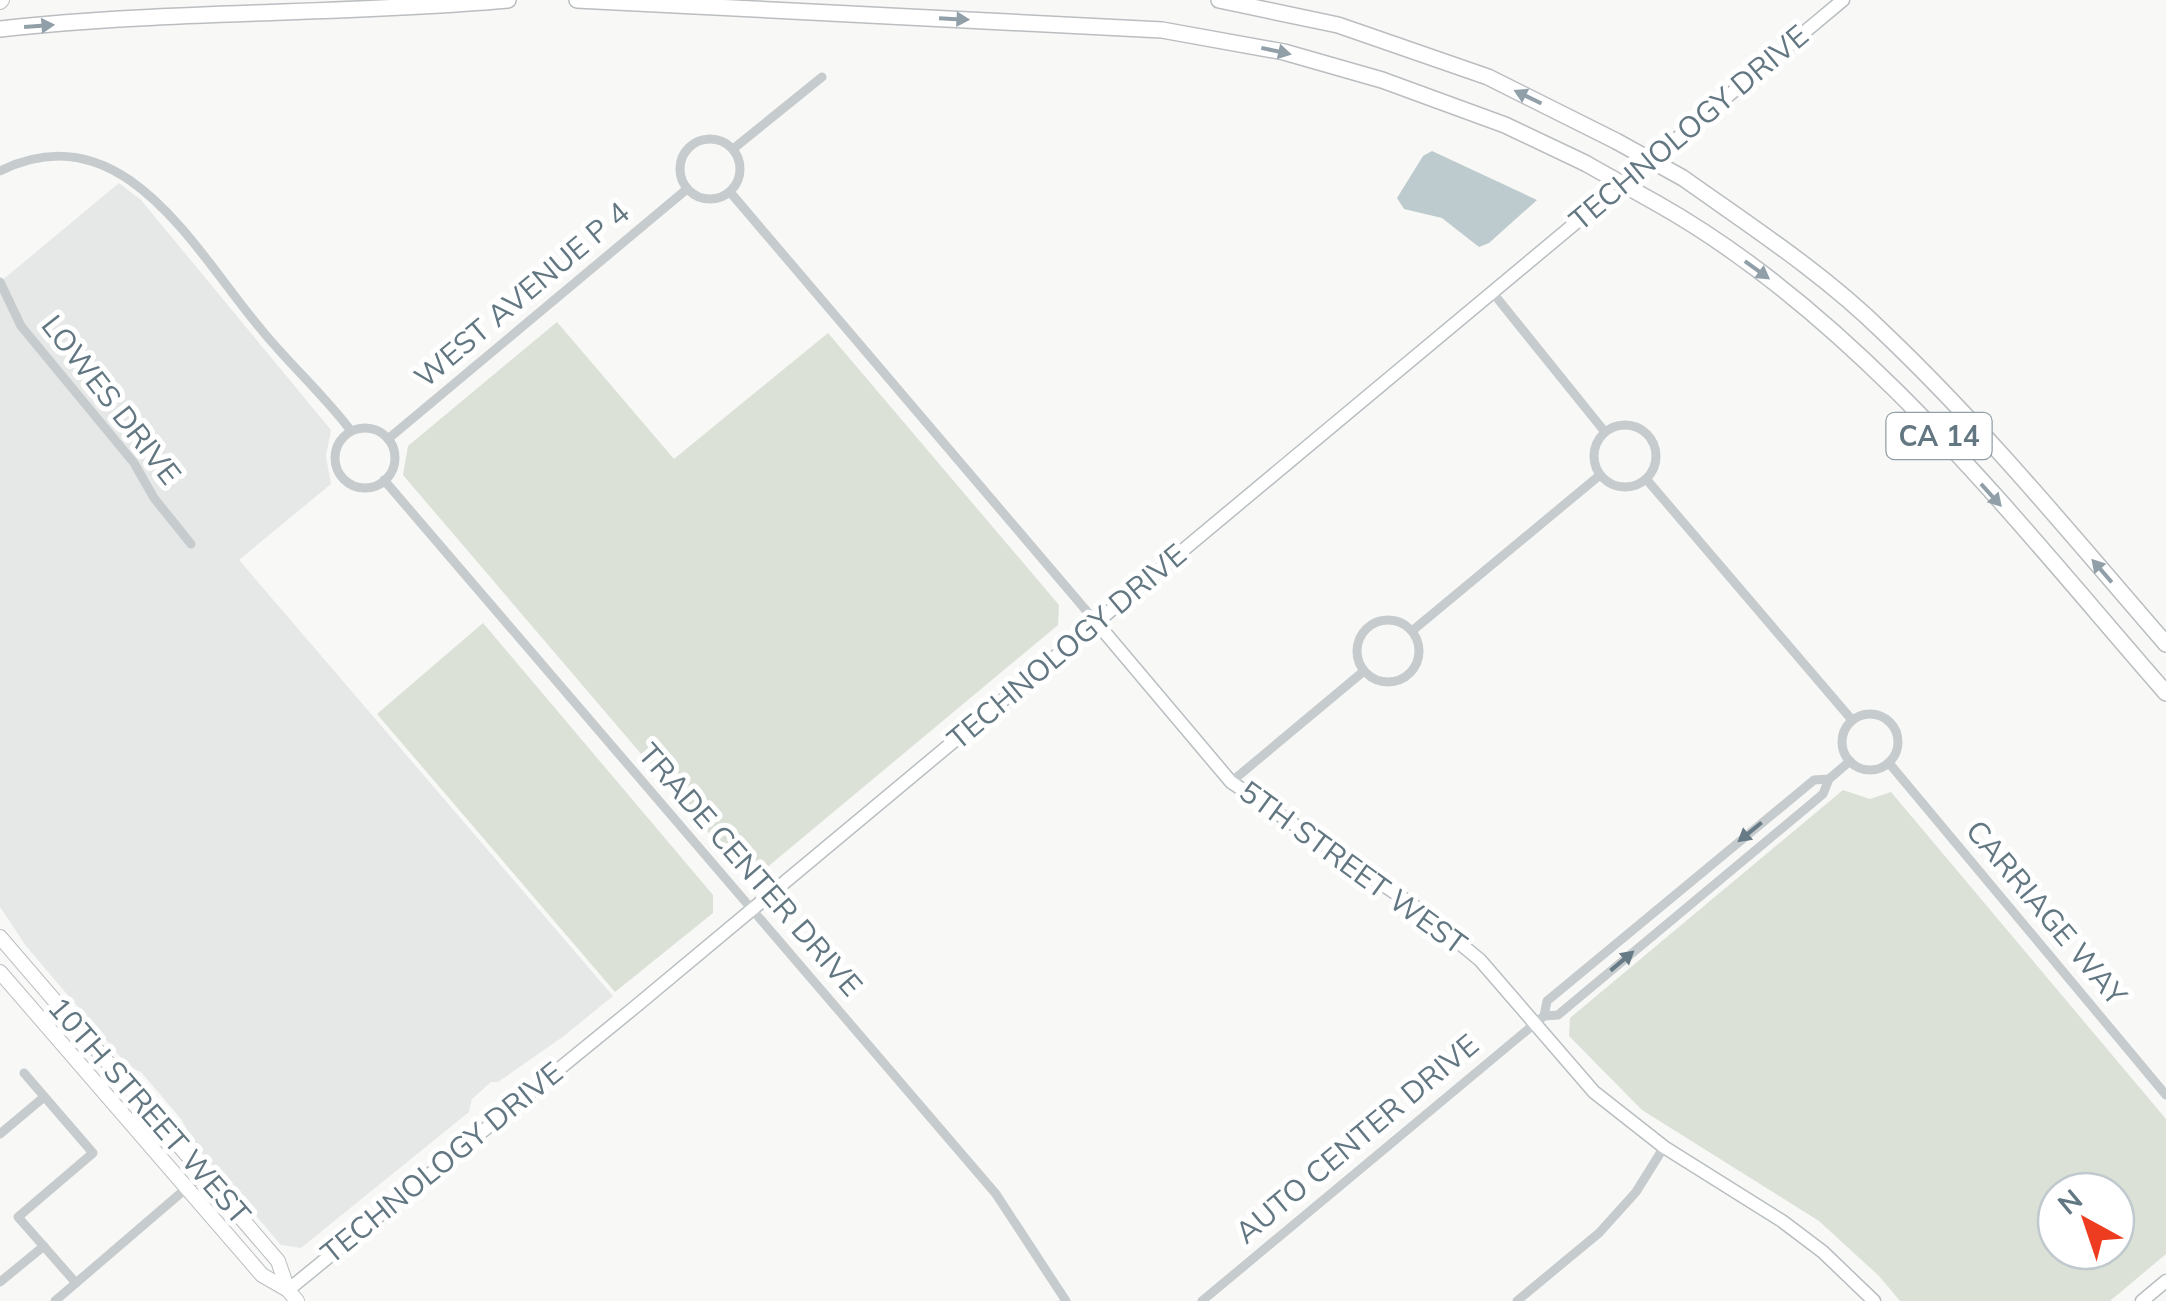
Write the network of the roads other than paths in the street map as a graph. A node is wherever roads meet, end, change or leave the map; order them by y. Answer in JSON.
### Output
{"nodes":[{"id":1,"x":508,"y":0,"type":"edge"},
{"id":2,"x":576,"y":0,"type":"edge"},
{"id":3,"x":1219,"y":0,"type":"edge"},
{"id":4,"x":1842,"y":0,"type":"edge"},
{"id":5,"x":0,"y":29,"type":"edge"},
{"id":6,"x":822,"y":77,"type":"dead end"},
{"id":7,"x":733,"y":149,"type":"junction"},
{"id":8,"x":0,"y":171,"type":"edge"},
{"id":9,"x":687,"y":189,"type":"junction"},
{"id":10,"x":730,"y":192,"type":"junction"},
{"id":11,"x":0,"y":282,"type":"edge"},
{"id":12,"x":1493,"y":292,"type":"junction"},
{"id":13,"x":351,"y":431,"type":"junction"},
{"id":14,"x":1605,"y":432,"type":"junction"},
{"id":15,"x":388,"y":439,"type":"junction"},
{"id":16,"x":1600,"y":475,"type":"junction"},
{"id":17,"x":384,"y":480,"type":"junction"},
{"id":18,"x":1647,"y":480,"type":"junction"},
{"id":19,"x":191,"y":544,"type":"dead end"},
{"id":20,"x":1096,"y":622,"type":"junction"},
{"id":21,"x":1412,"y":631,"type":"junction"},
{"id":22,"x":2166,"y":644,"type":"edge"},
{"id":23,"x":1364,"y":671,"type":"junction"},
{"id":24,"x":2166,"y":693,"type":"edge"},
{"id":25,"x":1852,"y":720,"type":"junction"},
{"id":26,"x":1850,"y":761,"type":"junction"},
{"id":27,"x":1888,"y":764,"type":"junction"},
{"id":28,"x":1828,"y":779,"type":"junction"},
{"id":29,"x":1232,"y":782,"type":"junction"},
{"id":30,"x":751,"y":910,"type":"junction"},
{"id":31,"x":0,"y":937,"type":"edge"},
{"id":32,"x":0,"y":972,"type":"edge"},
{"id":33,"x":1539,"y":1020,"type":"junction"},
{"id":34,"x":24,"y":1074,"type":"dead end"},
{"id":35,"x":2166,"y":1095,"type":"edge"},
{"id":36,"x":44,"y":1097,"type":"junction"},
{"id":37,"x":0,"y":1134,"type":"edge"},
{"id":38,"x":1664,"y":1147,"type":"junction"},
{"id":39,"x":203,"y":1174,"type":"junction"},
{"id":40,"x":188,"y":1187,"type":"junction"},
{"id":41,"x":44,"y":1246,"type":"junction"},
{"id":42,"x":2166,"y":1281,"type":"edge"},
{"id":43,"x":0,"y":1282,"type":"edge"},
{"id":44,"x":76,"y":1283,"type":"junction"},
{"id":45,"x":66,"y":1291,"type":"junction"},
{"id":46,"x":292,"y":1295,"type":"edge"},
{"id":47,"x":55,"y":1301,"type":"edge"},
{"id":48,"x":75,"y":1301,"type":"edge"},
{"id":49,"x":1066,"y":1301,"type":"edge"},
{"id":50,"x":1202,"y":1301,"type":"edge"},
{"id":51,"x":1517,"y":1301,"type":"edge"},
{"id":52,"x":1874,"y":1301,"type":"edge"},
{"id":53,"x":2142,"y":1301,"type":"edge"}],
"edges":[{"from":5,"to":1,"type":"highway","one_way":true},
{"from":2,"to":24,"type":"highway","number":"CA 14","one_way":true,"bridge":true},
{"from":22,"to":3,"type":"highway","number":"CA 14","one_way":true,"bridge":true},
{"from":4,"to":12,"type":"main road","name":"TECHNOLOGY DRIVE"},
{"from":6,"to":7,"type":"street"},
{"from":7,"to":9,"type":"street"},
{"from":7,"to":10,"type":"street"},
{"from":8,"to":13,"type":"street"},
{"from":9,"to":10,"type":"street"},
{"from":9,"to":15,"type":"street","name":"WEST AVENUE P 4"},
{"from":10,"to":20,"type":"street","name":"5TH STREET WEST"},
{"from":11,"to":19,"type":"street","name":"LOWES DRIVE"},
{"from":12,"to":14,"type":"street"},
{"from":12,"to":20,"type":"main road","name":"TECHNOLOGY DRIVE"},
{"from":13,"to":15,"type":"street"},
{"from":13,"to":17,"type":"street"},
{"from":14,"to":16,"type":"street"},
{"from":14,"to":18,"type":"street"},
{"from":15,"to":17,"type":"street"},
{"from":16,"to":18,"type":"street"},
{"from":16,"to":21,"type":"street"},
{"from":17,"to":30,"type":"street","name":"TRADE CENTER DRIVE"},
{"from":18,"to":25,"type":"street"},
{"from":20,"to":29,"type":"main road","name":"5TH STREET WEST"},
{"from":20,"to":30,"type":"main road","name":"TECHNOLOGY DRIVE"},
{"from":21,"to":23,"type":"street"},
{"from":21,"to":23,"type":"street"},
{"from":23,"to":29,"type":"street"},
{"from":25,"to":26,"type":"street"},
{"from":25,"to":27,"type":"street"},
{"from":26,"to":27,"type":"street"},
{"from":26,"to":28,"type":"street","name":"AUTO CENTER DRIVE"},
{"from":27,"to":35,"type":"street","name":"CARRIAGE WAY"},
{"from":33,"to":28,"type":"street","name":"AUTO CENTER DRIVE","one_way":true},
{"from":28,"to":33,"type":"street","name":"AUTO CENTER DRIVE","one_way":true},
{"from":29,"to":33,"type":"main road","name":"5TH STREET WEST"},
{"from":30,"to":46,"type":"main road","name":"TECHNOLOGY DRIVE"},
{"from":30,"to":49,"type":"street","name":"TRADE CENTER DRIVE"},
{"from":31,"to":39,"type":"main road","name":"10TH STREET WEST"},
{"from":32,"to":40,"type":"main road","name":"10TH STREET WEST"},
{"from":33,"to":38,"type":"main road","name":"5TH STREET WEST"},
{"from":33,"to":50,"type":"street","name":"AUTO CENTER DRIVE"},
{"from":34,"to":36,"type":"street"},
{"from":36,"to":37,"type":"street"},
{"from":36,"to":41,"type":"street"},
{"from":38,"to":51,"type":"street"},
{"from":38,"to":52,"type":"main road","name":"5TH STREET WEST"},
{"from":39,"to":40,"type":"street"},
{"from":39,"to":46,"type":"main road","name":"10TH STREET WEST"},
{"from":40,"to":44,"type":"street"},
{"from":40,"to":46,"type":"main road","name":"10TH STREET WEST"},
{"from":41,"to":43,"type":"street"},
{"from":41,"to":44,"type":"street"},
{"from":42,"to":53,"type":"main road"},
{"from":44,"to":45,"type":"street"},
{"from":45,"to":47,"type":"street"},
{"from":45,"to":48,"type":"street"}]}
